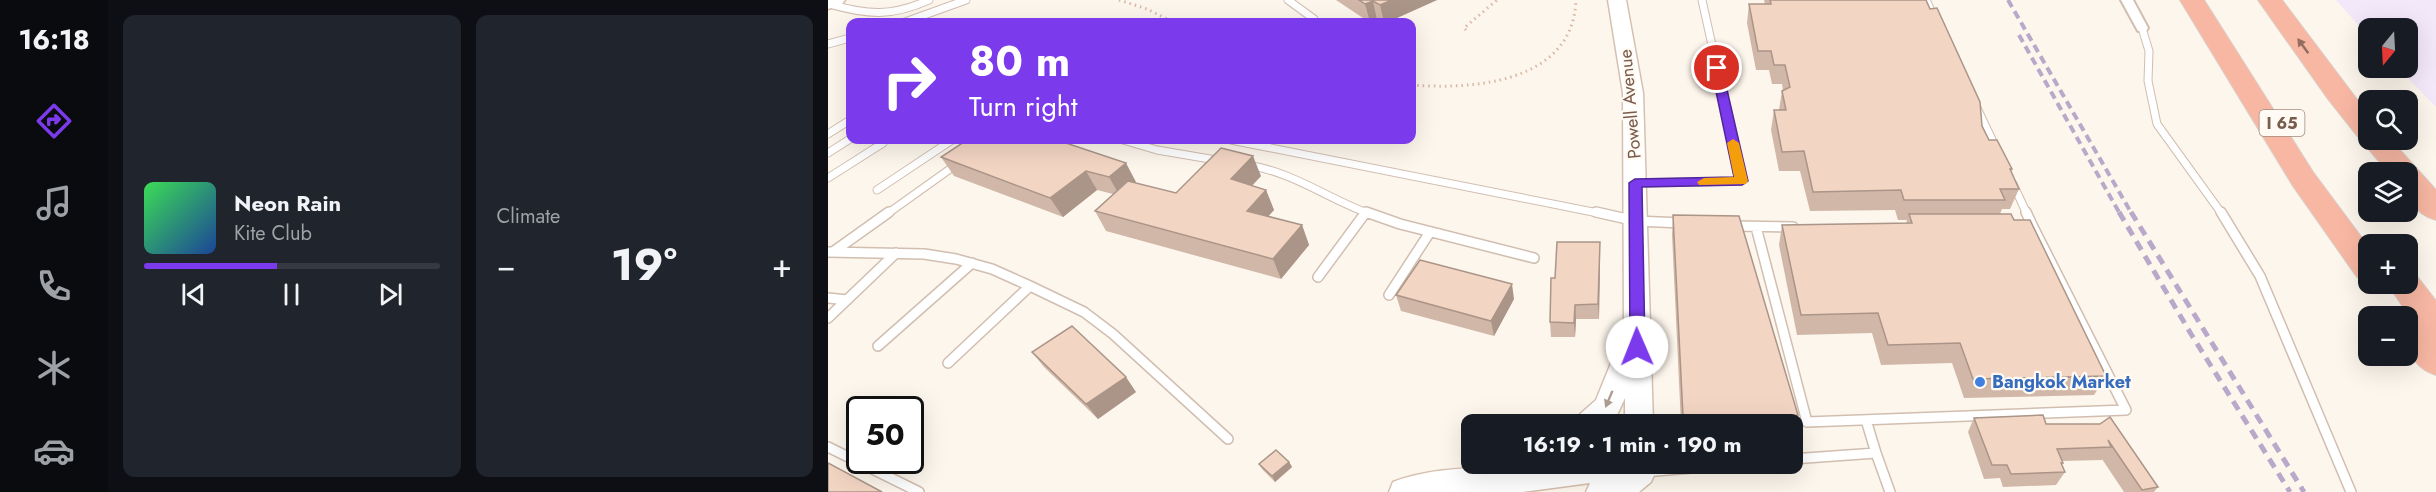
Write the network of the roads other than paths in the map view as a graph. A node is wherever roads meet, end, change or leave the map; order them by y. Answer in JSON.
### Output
{"nodes":[{"id":1,"x":836,"y":0,"type":"edge"},
{"id":2,"x":929,"y":0,"type":"edge"},
{"id":3,"x":966,"y":0,"type":"edge"},
{"id":4,"x":1288,"y":0,"type":"edge"},
{"id":5,"x":1617,"y":0,"type":"edge"},
{"id":6,"x":1702,"y":0,"type":"edge"},
{"id":7,"x":1926,"y":0,"type":"edge"},
{"id":8,"x":2127,"y":0,"type":"edge"},
{"id":9,"x":2192,"y":0,"type":"edge"},
{"id":10,"x":2270,"y":0,"type":"edge"},
{"id":11,"x":828,"y":4,"type":"edge"},
{"id":12,"x":916,"y":18,"type":"edge"},
{"id":13,"x":1313,"y":18,"type":"edge"},
{"id":14,"x":1936,"y":22,"type":"edge"},
{"id":15,"x":2142,"y":28,"type":"joint"},
{"id":16,"x":846,"y":40,"type":"edge"},
{"id":17,"x":828,"y":44,"type":"edge"},
{"id":18,"x":1972,"y":97,"type":"edge"},
{"id":19,"x":2358,"y":119,"type":"edge"},
{"id":20,"x":846,"y":123,"type":"edge"},
{"id":21,"x":828,"y":134,"type":"edge"},
{"id":22,"x":846,"y":142,"type":"edge"},
{"id":23,"x":881,"y":144,"type":"edge"},
{"id":24,"x":946,"y":144,"type":"edge"},
{"id":25,"x":1145,"y":144,"type":"edge"},
{"id":26,"x":1248,"y":144,"type":"edge"},
{"id":27,"x":2385,"y":150,"type":"edge"},
{"id":28,"x":1998,"y":151,"type":"edge"},
{"id":29,"x":828,"y":153,"type":"edge"},
{"id":30,"x":963,"y":159,"type":"edge"},
{"id":31,"x":1227,"y":161,"type":"edge"},
{"id":32,"x":2395,"y":162,"type":"edge"},
{"id":33,"x":1238,"y":163,"type":"edge"},
{"id":34,"x":2008,"y":173,"type":"edge"},
{"id":35,"x":828,"y":178,"type":"edge"},
{"id":36,"x":1635,"y":183,"type":"junction"},
{"id":37,"x":2418,"y":189,"type":"edge"},
{"id":38,"x":877,"y":190,"type":"dead end"},
{"id":39,"x":2436,"y":210,"type":"edge"},
{"id":40,"x":1366,"y":212,"type":"junction"},
{"id":41,"x":1636,"y":221,"type":"junction"},
{"id":42,"x":1690,"y":224,"type":"edge"},
{"id":43,"x":1723,"y":226,"type":"edge"},
{"id":44,"x":1756,"y":227,"type":"junction"},
{"id":45,"x":1802,"y":227,"type":"edge"},
{"id":46,"x":2010,"y":227,"type":"edge"},
{"id":47,"x":2033,"y":227,"type":"junction"},
{"id":48,"x":1430,"y":232,"type":"junction"},
{"id":49,"x":2367,"y":234,"type":"edge"},
{"id":50,"x":830,"y":252,"type":"edge"},
{"id":51,"x":896,"y":253,"type":"junction"},
{"id":52,"x":2358,"y":254,"type":"edge"},
{"id":53,"x":1534,"y":258,"type":"dead end"},
{"id":54,"x":972,"y":263,"type":"junction"},
{"id":55,"x":1318,"y":277,"type":"dead end"},
{"id":56,"x":1030,"y":286,"type":"junction"},
{"id":57,"x":2387,"y":294,"type":"edge"},
{"id":58,"x":2412,"y":294,"type":"edge"},
{"id":59,"x":1389,"y":295,"type":"dead end"},
{"id":60,"x":828,"y":298,"type":"edge"},
{"id":61,"x":847,"y":300,"type":"junction"},
{"id":62,"x":2396,"y":306,"type":"edge"},
{"id":63,"x":828,"y":318,"type":"edge"},
{"id":64,"x":2436,"y":325,"type":"edge"},
{"id":65,"x":1637,"y":328,"type":"junction"},
{"id":66,"x":2418,"y":336,"type":"edge"},
{"id":67,"x":878,"y":346,"type":"dead end"},
{"id":68,"x":2436,"y":361,"type":"edge"},
{"id":69,"x":948,"y":363,"type":"dead end"},
{"id":70,"x":1599,"y":414,"type":"edge"},
{"id":71,"x":1639,"y":414,"type":"edge"},
{"id":72,"x":1866,"y":420,"type":"junction"},
{"id":73,"x":1228,"y":439,"type":"dead end"},
{"id":74,"x":830,"y":451,"type":"edge"},
{"id":75,"x":1876,"y":453,"type":"junction"},
{"id":76,"x":1803,"y":458,"type":"edge"},
{"id":77,"x":1486,"y":474,"type":"edge"},
{"id":78,"x":1658,"y":474,"type":"edge"},
{"id":79,"x":1642,"y":476,"type":"edge"},
{"id":80,"x":1468,"y":480,"type":"junction"},
{"id":81,"x":919,"y":492,"type":"edge"},
{"id":82,"x":1404,"y":492,"type":"edge"},
{"id":83,"x":1601,"y":492,"type":"edge"},
{"id":84,"x":1890,"y":492,"type":"edge"},
{"id":85,"x":2351,"y":492,"type":"edge"}],
"edges":[{"from":1,"to":11,"type":"main road"},
{"from":2,"to":11,"type":"lane"},
{"from":3,"to":12,"type":"lane"},
{"from":4,"to":13,"type":"lane"},
{"from":5,"to":36,"type":"main road","name":"Powell Avenue"},
{"from":6,"to":36,"type":"lane"},
{"from":7,"to":14,"type":"lane"},
{"from":8,"to":15,"type":"street"},
{"from":9,"to":49,"type":"highway","number":"I 65"},
{"from":9,"to":52,"type":"highway"},
{"from":19,"to":10,"type":"highway","one_way":true},
{"from":15,"to":85,"type":"lane"},
{"from":16,"to":17,"type":"lane"},
{"from":18,"to":28,"type":"lane"},
{"from":20,"to":21,"type":"lane"},
{"from":22,"to":29,"type":"lane"},
{"from":23,"to":35,"type":"lane"},
{"from":24,"to":38,"type":"lane"},
{"from":25,"to":31,"type":"lane"},
{"from":26,"to":41,"type":"lane"},
{"from":27,"to":32,"type":"highway"},
{"from":30,"to":50,"type":"lane"},
{"from":33,"to":40,"type":"lane"},
{"from":34,"to":47,"type":"lane"},
{"from":36,"to":41,"type":"main road","name":"Powell Avenue"},
{"from":37,"to":39,"type":"highway"},
{"from":40,"to":48,"type":"lane"},
{"from":40,"to":55,"type":"lane"},
{"from":41,"to":42,"type":"lane"},
{"from":41,"to":65,"type":"main road","name":"Powell Avenue"},
{"from":43,"to":44,"type":"lane"},
{"from":44,"to":45,"type":"lane"},
{"from":44,"to":72,"type":"lane"},
{"from":46,"to":47,"type":"lane"},
{"from":47,"to":72,"type":"lane"},
{"from":48,"to":53,"type":"lane"},
{"from":48,"to":59,"type":"lane"},
{"from":50,"to":51,"type":"lane"},
{"from":51,"to":54,"type":"lane"},
{"from":51,"to":61,"type":"lane"},
{"from":54,"to":56,"type":"lane"},
{"from":54,"to":67,"type":"lane"},
{"from":56,"to":69,"type":"lane"},
{"from":56,"to":73,"type":"lane"},
{"from":57,"to":62,"type":"highway"},
{"from":58,"to":64,"type":"highway"},
{"from":60,"to":61,"type":"lane"},
{"from":61,"to":63,"type":"lane"},
{"from":65,"to":70,"type":"main road","one_way":true},
{"from":65,"to":71,"type":"main road","name":"Powell Avenue"},
{"from":66,"to":68,"type":"highway"},
{"from":72,"to":75,"type":"lane"},
{"from":74,"to":81,"type":"lane"},
{"from":75,"to":76,"type":"lane"},
{"from":75,"to":84,"type":"lane"},
{"from":77,"to":80,"type":"main road"},
{"from":78,"to":79,"type":"lane"},
{"from":79,"to":80,"type":"main road"},
{"from":79,"to":83,"type":"main road"},
{"from":80,"to":82,"type":"main road"}]}
